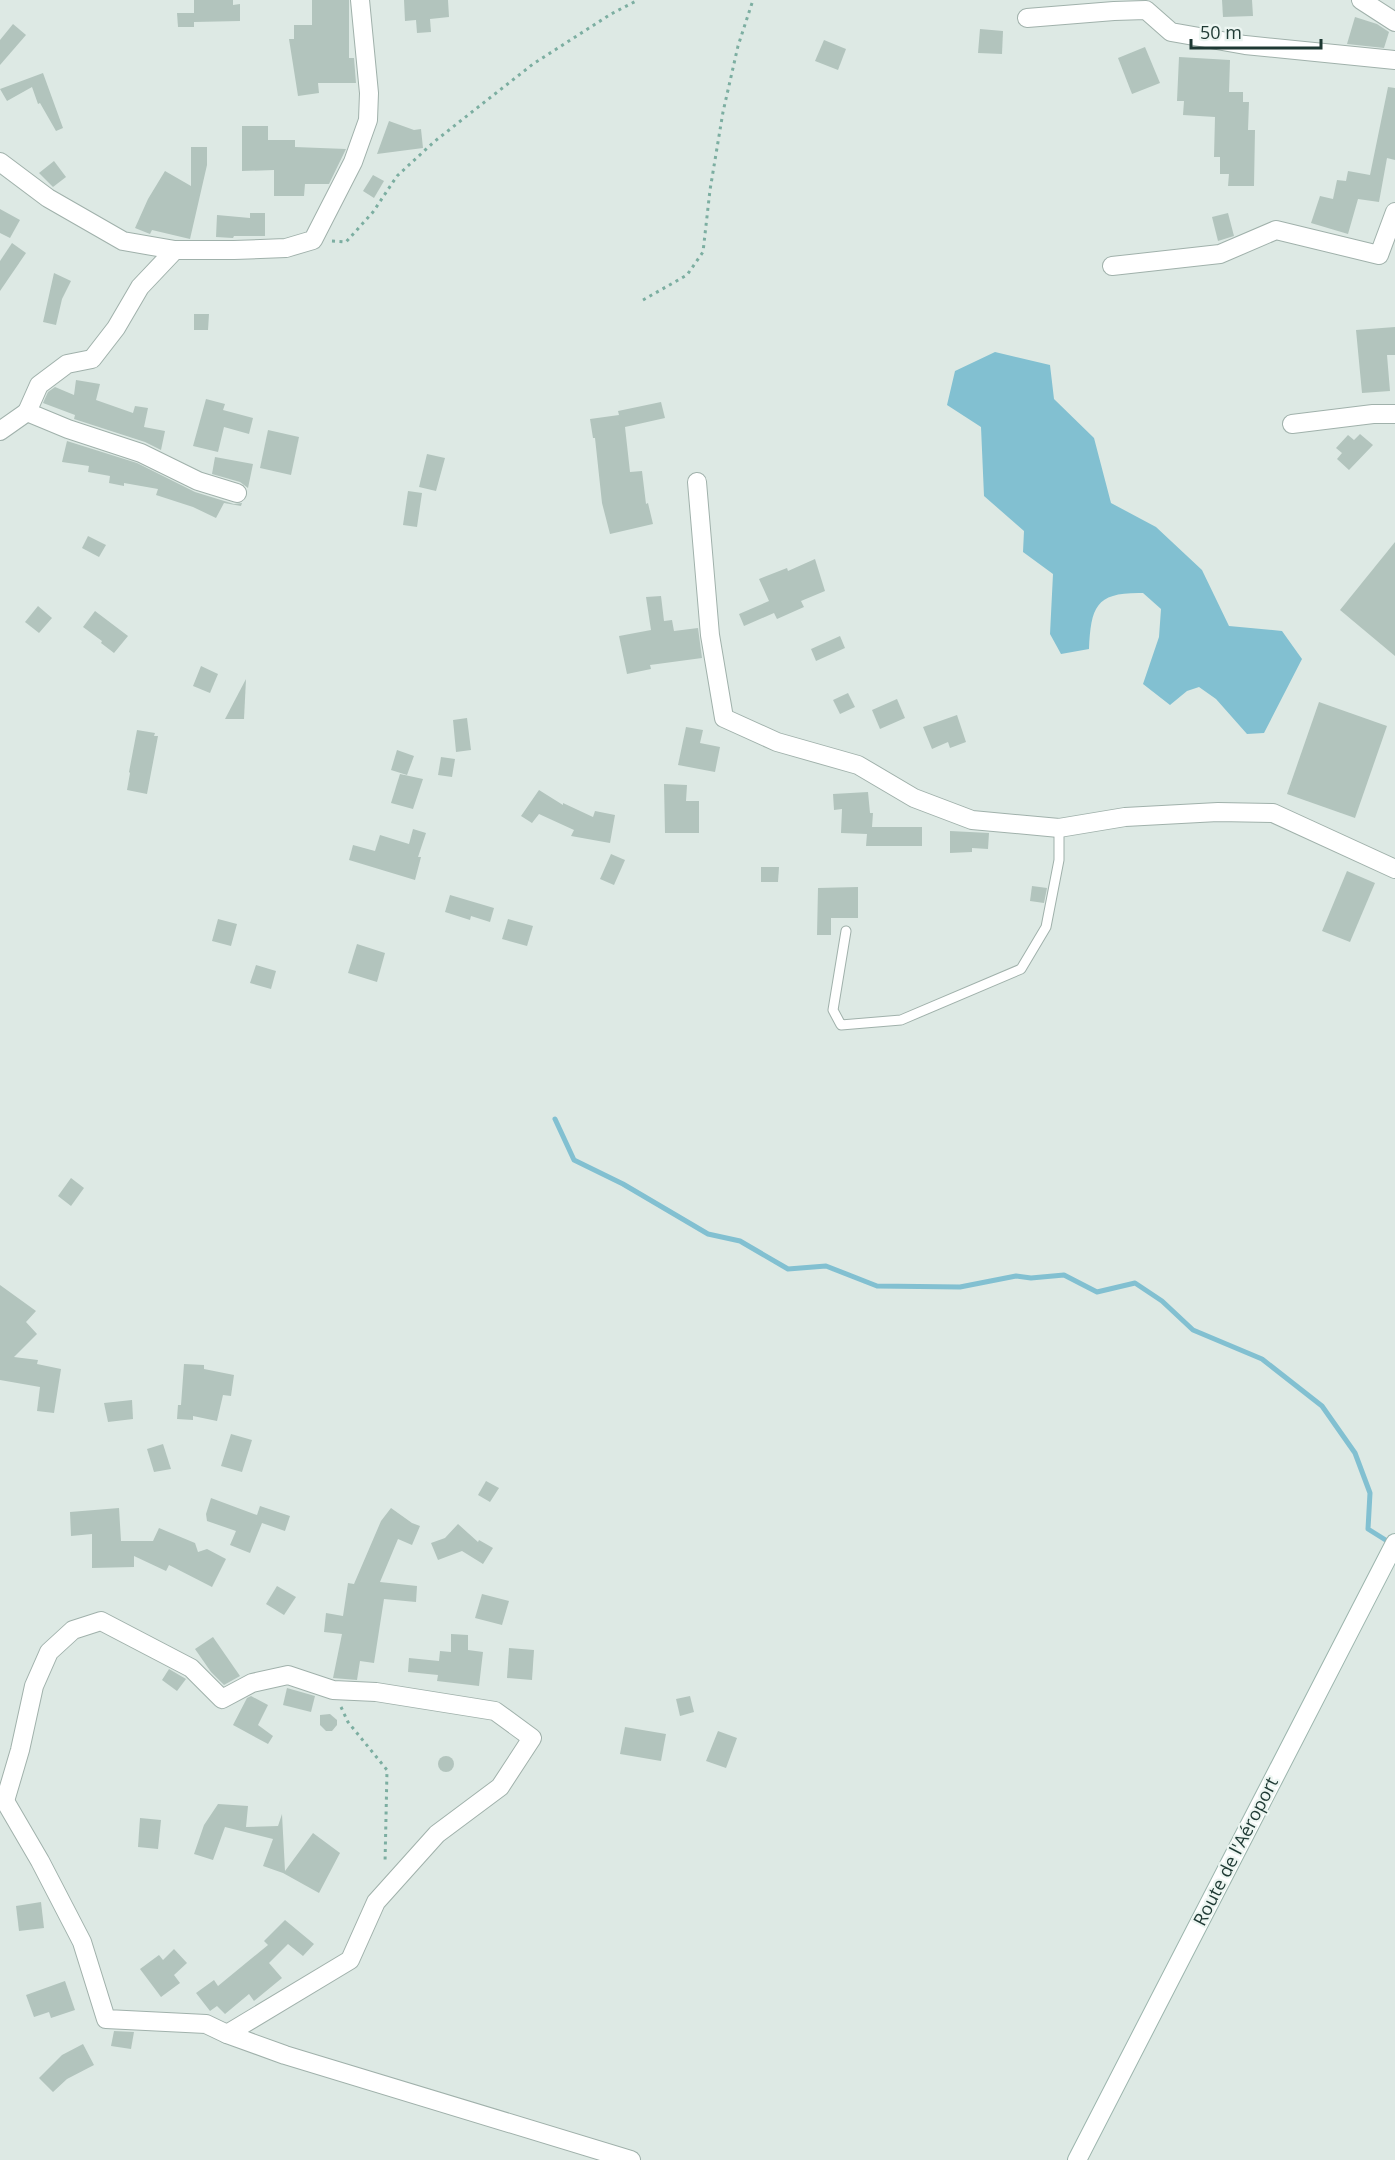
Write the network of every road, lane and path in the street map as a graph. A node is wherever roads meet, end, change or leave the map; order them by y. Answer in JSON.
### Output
{"nodes":[{"id":1,"x":360,"y":0,"type":"edge"},
{"id":2,"x":638,"y":0,"type":"edge"},
{"id":3,"x":753,"y":0,"type":"edge"},
{"id":4,"x":1361,"y":0,"type":"edge"},
{"id":5,"x":1027,"y":18,"type":"dead end"},
{"id":6,"x":1395,"y":22,"type":"edge"},
{"id":7,"x":1395,"y":60,"type":"edge"},
{"id":8,"x":0,"y":162,"type":"edge"},
{"id":9,"x":1395,"y":212,"type":"edge"},
{"id":10,"x":313,"y":240,"type":"junction"},
{"id":11,"x":175,"y":250,"type":"junction"},
{"id":12,"x":1112,"y":266,"type":"dead end"},
{"id":13,"x":643,"y":300,"type":"dead end"},
{"id":14,"x":27,"y":412,"type":"junction"},
{"id":15,"x":1395,"y":414,"type":"edge"},
{"id":16,"x":1292,"y":424,"type":"dead end"},
{"id":17,"x":0,"y":431,"type":"edge"},
{"id":18,"x":697,"y":482,"type":"dead end"},
{"id":19,"x":237,"y":493,"type":"dead end"},
{"id":20,"x":1059,"y":828,"type":"junction"},
{"id":21,"x":1395,"y":869,"type":"edge"},
{"id":22,"x":846,"y":931,"type":"dead end"},
{"id":23,"x":1395,"y":1543,"type":"edge"},
{"id":24,"x":333,"y":1690,"type":"junction"},
{"id":25,"x":2,"y":1799,"type":"edge"},
{"id":26,"x":385,"y":1893,"type":"junction"},
{"id":27,"x":227,"y":2034,"type":"junction"},
{"id":28,"x":632,"y":2160,"type":"edge"},
{"id":29,"x":1077,"y":2160,"type":"edge"}],
"edges":[{"from":1,"to":10,"type":"street"},
{"from":2,"to":10,"type":"path"},
{"from":3,"to":13,"type":"path"},
{"from":4,"to":6,"type":"street"},
{"from":5,"to":7,"type":"street"},
{"from":8,"to":11,"type":"street"},
{"from":9,"to":12,"type":"street"},
{"from":10,"to":11,"type":"street"},
{"from":11,"to":14,"type":"street"},
{"from":14,"to":17,"type":"street"},
{"from":14,"to":19,"type":"street"},
{"from":15,"to":16,"type":"street"},
{"from":18,"to":20,"type":"street"},
{"from":20,"to":21,"type":"street"},
{"from":20,"to":22,"type":"lane"},
{"from":23,"to":29,"type":"street","name":"Route de l'Aéroport"},
{"from":24,"to":25,"type":"street"},
{"from":24,"to":26,"type":"path"},
{"from":24,"to":26,"type":"street"},
{"from":25,"to":27,"type":"street"},
{"from":26,"to":27,"type":"street"},
{"from":27,"to":28,"type":"street"}]}
